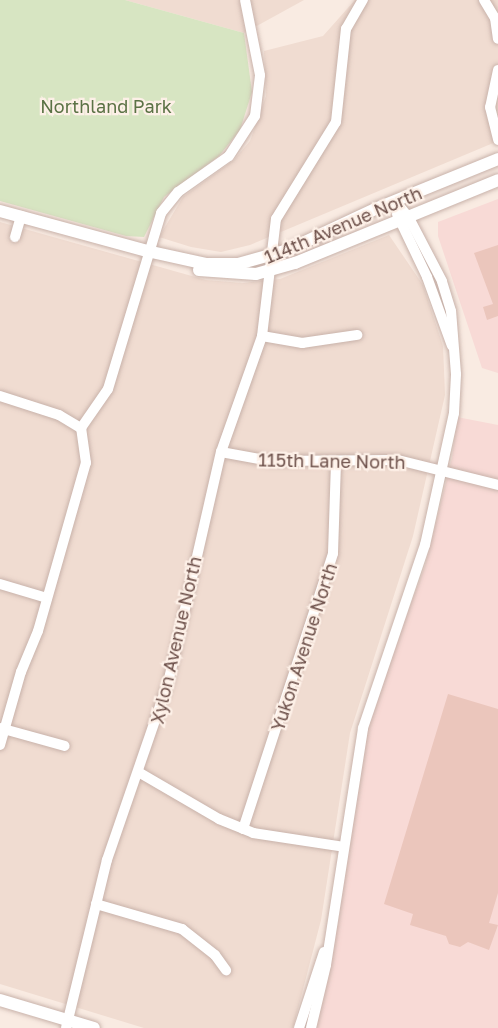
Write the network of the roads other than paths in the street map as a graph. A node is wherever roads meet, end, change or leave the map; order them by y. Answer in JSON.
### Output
{"nodes":[{"id":1,"x":244,"y":0,"type":"edge"},
{"id":2,"x":363,"y":0,"type":"edge"},
{"id":3,"x":484,"y":0,"type":"edge"},
{"id":4,"x":498,"y":39,"type":"edge"},
{"id":5,"x":498,"y":70,"type":"edge"},
{"id":6,"x":498,"y":140,"type":"edge"},
{"id":7,"x":498,"y":159,"type":"edge"},
{"id":8,"x":498,"y":180,"type":"edge"},
{"id":9,"x":396,"y":202,"type":"junction"},
{"id":10,"x":0,"y":211,"type":"edge"},
{"id":11,"x":21,"y":216,"type":"junction"},
{"id":12,"x":403,"y":220,"type":"junction"},
{"id":13,"x":15,"y":237,"type":"dead end"},
{"id":14,"x":147,"y":251,"type":"junction"},
{"id":15,"x":271,"y":256,"type":"junction"},
{"id":16,"x":268,"y":272,"type":"junction"},
{"id":17,"x":357,"y":335,"type":"dead end"},
{"id":18,"x":262,"y":336,"type":"junction"},
{"id":19,"x":0,"y":396,"type":"edge"},
{"id":20,"x":81,"y":428,"type":"junction"},
{"id":21,"x":222,"y":452,"type":"junction"},
{"id":22,"x":336,"y":461,"type":"junction"},
{"id":23,"x":444,"y":470,"type":"junction"},
{"id":24,"x":498,"y":485,"type":"edge"},
{"id":25,"x":0,"y":584,"type":"edge"},
{"id":26,"x":47,"y":598,"type":"junction"},
{"id":27,"x":2,"y":728,"type":"edge"},
{"id":28,"x":0,"y":745,"type":"edge"},
{"id":29,"x":65,"y":746,"type":"dead end"},
{"id":30,"x":140,"y":773,"type":"junction"},
{"id":31,"x":243,"y":829,"type":"junction"},
{"id":32,"x":344,"y":847,"type":"junction"},
{"id":33,"x":96,"y":904,"type":"junction"},
{"id":34,"x":327,"y":947,"type":"junction"},
{"id":35,"x":226,"y":970,"type":"dead end"},
{"id":36,"x":0,"y":1000,"type":"edge"},
{"id":37,"x":67,"y":1024,"type":"edge"},
{"id":38,"x":94,"y":1028,"type":"edge"},
{"id":39,"x":299,"y":1028,"type":"edge"},
{"id":40,"x":311,"y":1028,"type":"edge"}],
"edges":[{"from":1,"to":14,"type":"street"},
{"from":2,"to":15,"type":"street","name":"Xylon Avenue North"},
{"from":3,"to":4,"type":"street"},
{"from":5,"to":6,"type":"street"},
{"from":7,"to":9,"type":"street","name":"114th Avenue North"},
{"from":8,"to":12,"type":"street","name":"114th Avenue North"},
{"from":9,"to":12,"type":"street"},
{"from":9,"to":15,"type":"street","name":"114th Avenue North"},
{"from":10,"to":11,"type":"street","name":"114th Avenue North"},
{"from":11,"to":13,"type":"street"},
{"from":11,"to":14,"type":"street","name":"114th Avenue North"},
{"from":12,"to":16,"type":"street","name":"114th Avenue North"},
{"from":12,"to":23,"type":"street"},
{"from":14,"to":15,"type":"street","name":"114th Avenue North"},
{"from":14,"to":16,"type":"street","name":"114th Avenue North"},
{"from":14,"to":20,"type":"street"},
{"from":15,"to":16,"type":"street","name":"Xylon Avenue North"},
{"from":16,"to":18,"type":"street","name":"Xylon Avenue North"},
{"from":17,"to":18,"type":"street"},
{"from":18,"to":21,"type":"street","name":"Xylon Avenue North"},
{"from":19,"to":20,"type":"street"},
{"from":20,"to":26,"type":"street"},
{"from":21,"to":22,"type":"street","name":"115th Lane North"},
{"from":21,"to":30,"type":"street","name":"Xylon Avenue North"},
{"from":22,"to":23,"type":"street","name":"115th Lane North"},
{"from":22,"to":31,"type":"street","name":"Yukon Avenue North"},
{"from":23,"to":24,"type":"street","name":"115th Lane North"},
{"from":23,"to":32,"type":"street"},
{"from":25,"to":26,"type":"street"},
{"from":26,"to":27,"type":"street"},
{"from":27,"to":28,"type":"street"},
{"from":27,"to":29,"type":"street"},
{"from":30,"to":31,"type":"street"},
{"from":30,"to":33,"type":"street","name":"Xylon Avenue North"},
{"from":31,"to":32,"type":"street"},
{"from":32,"to":34,"type":"street"},
{"from":33,"to":35,"type":"street"},
{"from":33,"to":37,"type":"street","name":"Xylon Avenue North"},
{"from":34,"to":39,"type":"street"},
{"from":34,"to":40,"type":"street"},
{"from":36,"to":37,"type":"street"},
{"from":37,"to":38,"type":"street"}]}
